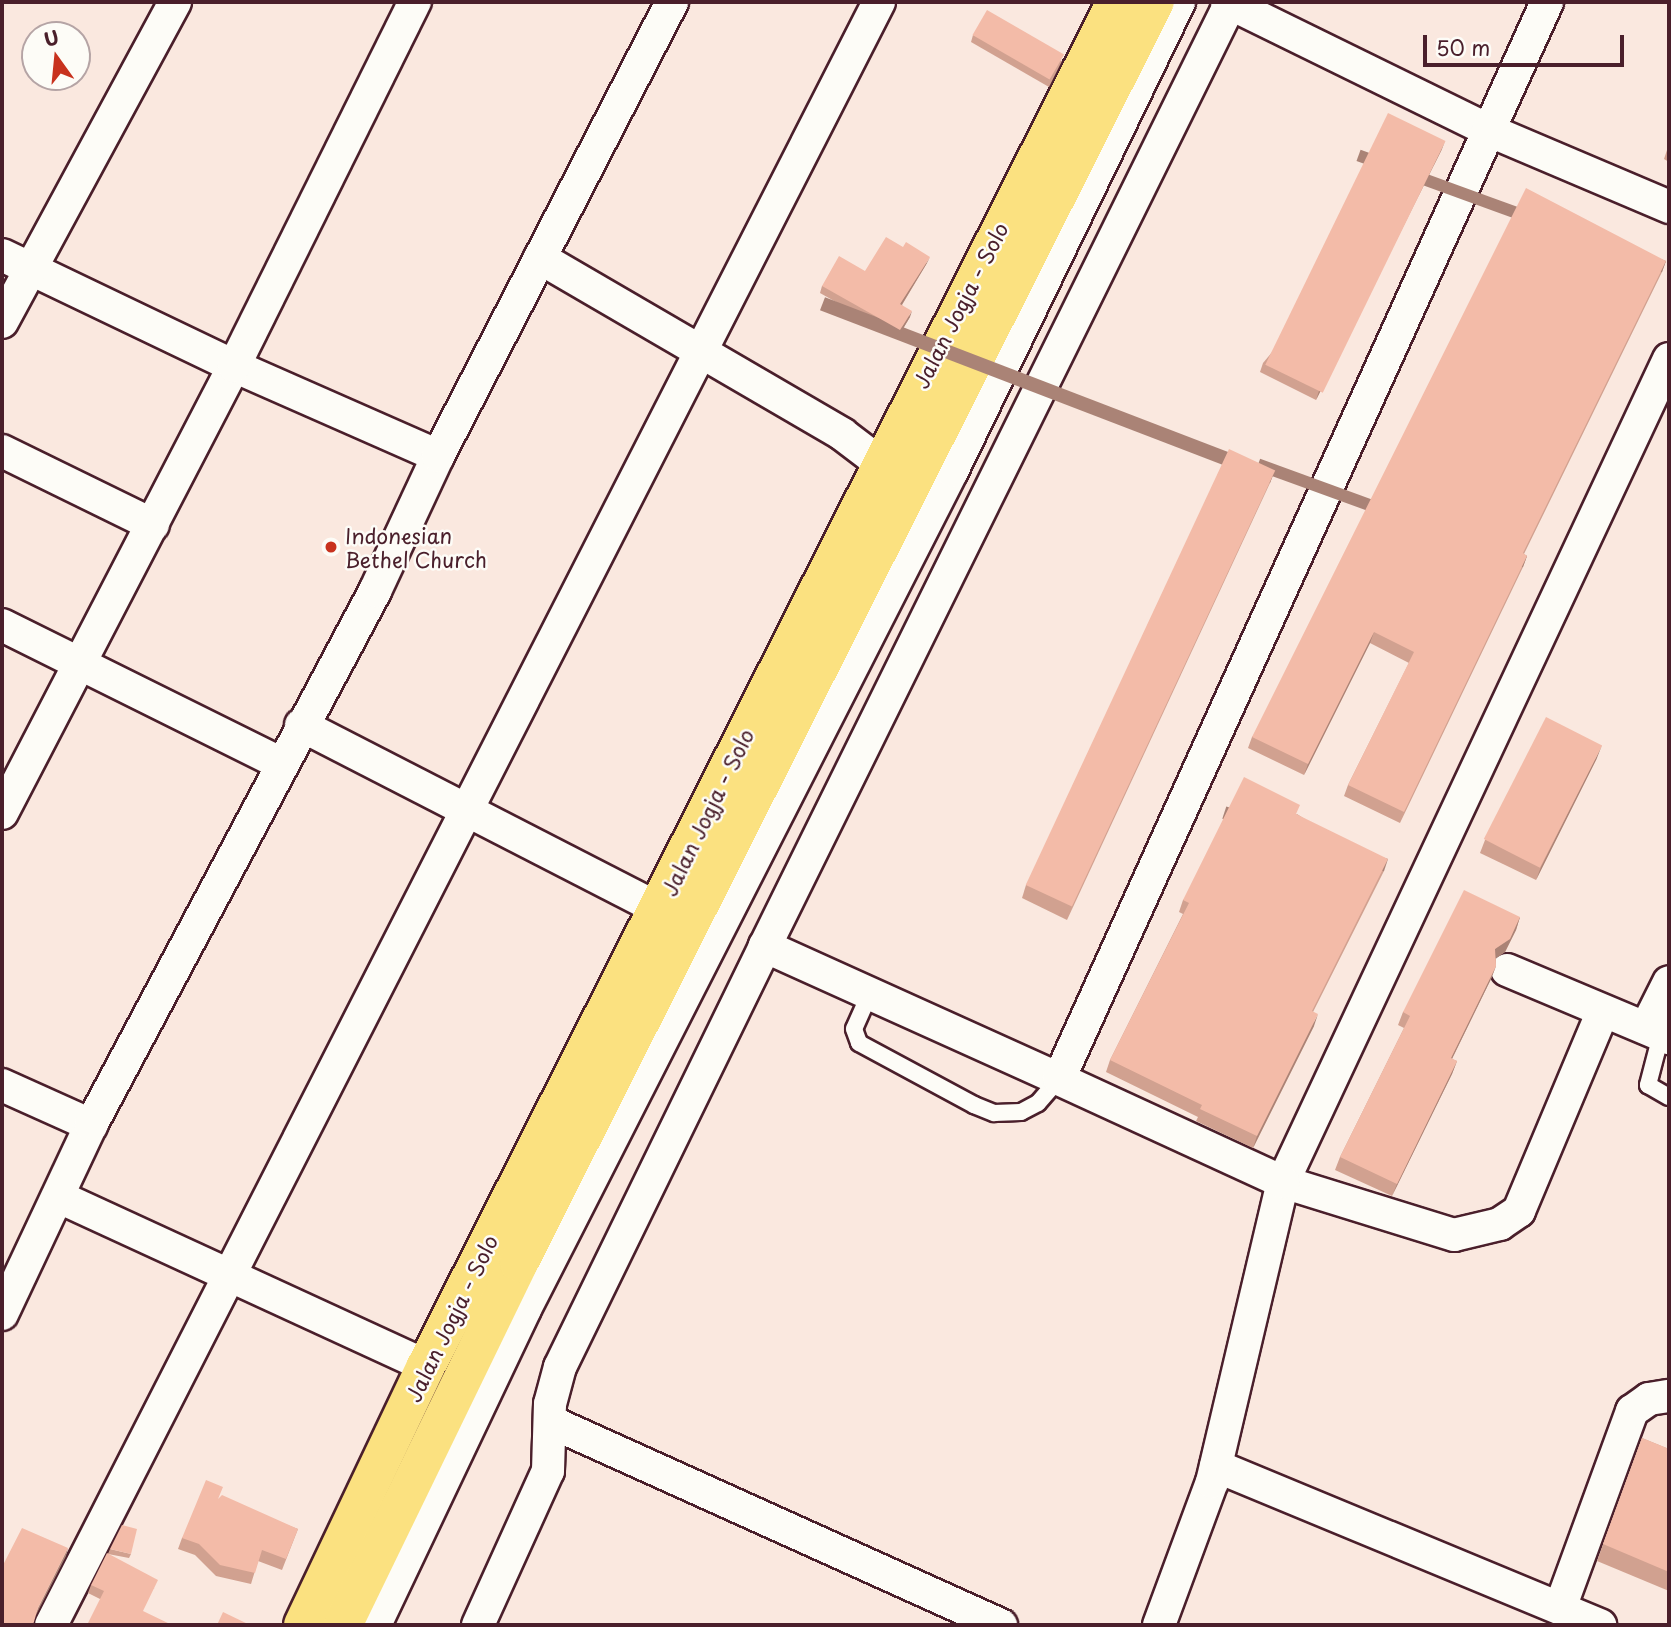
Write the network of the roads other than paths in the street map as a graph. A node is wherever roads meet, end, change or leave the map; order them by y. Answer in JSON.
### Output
{"nodes":[{"id":1,"x":175,"y":2,"type":"edge"},
{"id":2,"x":415,"y":2,"type":"edge"},
{"id":3,"x":673,"y":2,"type":"edge"},
{"id":4,"x":879,"y":2,"type":"edge"},
{"id":5,"x":1116,"y":2,"type":"edge"},
{"id":6,"x":1154,"y":2,"type":"edge"},
{"id":7,"x":1179,"y":2,"type":"edge"},
{"id":8,"x":1229,"y":2,"type":"edge"},
{"id":9,"x":1547,"y":2,"type":"edge"},
{"id":10,"x":1135,"y":66,"type":"junction"},
{"id":11,"x":1488,"y":130,"type":"junction"},
{"id":12,"x":1669,"y":207,"type":"edge"},
{"id":13,"x":2,"y":255,"type":"edge"},
{"id":14,"x":540,"y":258,"type":"junction"},
{"id":15,"x":30,"y":268,"type":"junction"},
{"id":16,"x":2,"y":323,"type":"edge"},
{"id":17,"x":699,"y":352,"type":"junction"},
{"id":18,"x":1669,"y":359,"type":"edge"},
{"id":19,"x":234,"y":366,"type":"junction"},
{"id":20,"x":2,"y":452,"type":"edge"},
{"id":21,"x":438,"y":456,"type":"junction"},
{"id":22,"x":880,"y":463,"type":"junction"},
{"id":23,"x":153,"y":525,"type":"junction"},
{"id":24,"x":2,"y":625,"type":"edge"},
{"id":25,"x":80,"y":666,"type":"junction"},
{"id":26,"x":301,"y":725,"type":"junction"},
{"id":27,"x":280,"y":763,"type":"junction"},
{"id":28,"x":463,"y":812,"type":"junction"},
{"id":29,"x":2,"y":813,"type":"edge"},
{"id":30,"x":659,"y":909,"type":"junction"},
{"id":31,"x":765,"y":946,"type":"junction"},
{"id":32,"x":1507,"y":970,"type":"dead end"},
{"id":33,"x":1669,"y":982,"type":"edge"},
{"id":34,"x":870,"y":993,"type":"junction"},
{"id":35,"x":1602,"y":1011,"type":"junction"},
{"id":36,"x":1659,"y":1034,"type":"edge"},
{"id":37,"x":1059,"y":1079,"type":"junction"},
{"id":38,"x":2,"y":1085,"type":"edge"},
{"id":39,"x":1669,"y":1097,"type":"edge"},
{"id":40,"x":91,"y":1125,"type":"junction"},
{"id":41,"x":1283,"y":1182,"type":"junction"},
{"id":42,"x":59,"y":1197,"type":"junction"},
{"id":43,"x":232,"y":1277,"type":"junction"},
{"id":44,"x":2,"y":1314,"type":"edge"},
{"id":45,"x":426,"y":1366,"type":"junction"},
{"id":46,"x":478,"y":1378,"type":"junction"},
{"id":47,"x":1669,"y":1396,"type":"edge"},
{"id":48,"x":551,"y":1422,"type":"junction"},
{"id":49,"x":1216,"y":1466,"type":"junction"},
{"id":50,"x":1560,"y":1608,"type":"junction"},
{"id":51,"x":51,"y":1625,"type":"edge"},
{"id":52,"x":303,"y":1625,"type":"edge"},
{"id":53,"x":342,"y":1625,"type":"edge"},
{"id":54,"x":375,"y":1625,"type":"edge"},
{"id":55,"x":478,"y":1625,"type":"edge"},
{"id":56,"x":1001,"y":1625,"type":"edge"},
{"id":57,"x":1159,"y":1625,"type":"edge"},
{"id":58,"x":1600,"y":1625,"type":"edge"}],
"edges":[{"from":1,"to":15,"type":"street"},
{"from":2,"to":19,"type":"street"},
{"from":3,"to":14,"type":"street"},
{"from":4,"to":17,"type":"street"},
{"from":5,"to":22,"type":"highway","name":"Jalan Jogja - Solo"},
{"from":6,"to":10,"type":"highway","name":"Jalan Jogja - Solo"},
{"from":7,"to":10,"type":"street"},
{"from":8,"to":11,"type":"street"},
{"from":8,"to":31,"type":"street"},
{"from":9,"to":11,"type":"street"},
{"from":10,"to":46,"type":"highway","name":"Jalan Jogja - Solo"},
{"from":11,"to":12,"type":"street"},
{"from":11,"to":37,"type":"street"},
{"from":13,"to":15,"type":"street"},
{"from":14,"to":17,"type":"street"},
{"from":14,"to":21,"type":"street"},
{"from":15,"to":16,"type":"street"},
{"from":15,"to":19,"type":"street"},
{"from":17,"to":22,"type":"street"},
{"from":17,"to":28,"type":"street"},
{"from":18,"to":41,"type":"street"},
{"from":19,"to":21,"type":"street"},
{"from":19,"to":23,"type":"street"},
{"from":20,"to":23,"type":"street"},
{"from":21,"to":26,"type":"street"},
{"from":22,"to":30,"type":"highway","name":"Jalan Jogja - Solo"},
{"from":23,"to":25,"type":"street"},
{"from":24,"to":25,"type":"street"},
{"from":25,"to":27,"type":"street"},
{"from":25,"to":29,"type":"street"},
{"from":26,"to":27,"type":"street"},
{"from":26,"to":28,"type":"street"},
{"from":27,"to":40,"type":"street"},
{"from":28,"to":30,"type":"street"},
{"from":28,"to":43,"type":"street"},
{"from":30,"to":45,"type":"highway","name":"Jalan Jogja - Solo"},
{"from":31,"to":34,"type":"street"},
{"from":31,"to":48,"type":"street"},
{"from":32,"to":35,"type":"street"},
{"from":33,"to":36,"type":"street"},
{"from":34,"to":37,"type":"street"},
{"from":34,"to":37,"type":"lane"},
{"from":35,"to":36,"type":"street"},
{"from":35,"to":41,"type":"street"},
{"from":36,"to":39,"type":"lane"},
{"from":37,"to":41,"type":"street"},
{"from":38,"to":40,"type":"street"},
{"from":40,"to":42,"type":"street"},
{"from":41,"to":49,"type":"street"},
{"from":42,"to":43,"type":"street"},
{"from":42,"to":44,"type":"street"},
{"from":43,"to":45,"type":"street"},
{"from":43,"to":51,"type":"street"},
{"from":45,"to":52,"type":"highway","name":"Jalan Jogja - Solo"},
{"from":46,"to":53,"type":"highway","name":"Jalan Jogja - Solo"},
{"from":46,"to":54,"type":"street"},
{"from":47,"to":50,"type":"street"},
{"from":48,"to":55,"type":"street"},
{"from":48,"to":56,"type":"street"},
{"from":49,"to":50,"type":"street"},
{"from":49,"to":57,"type":"street"},
{"from":50,"to":58,"type":"street"}]}
